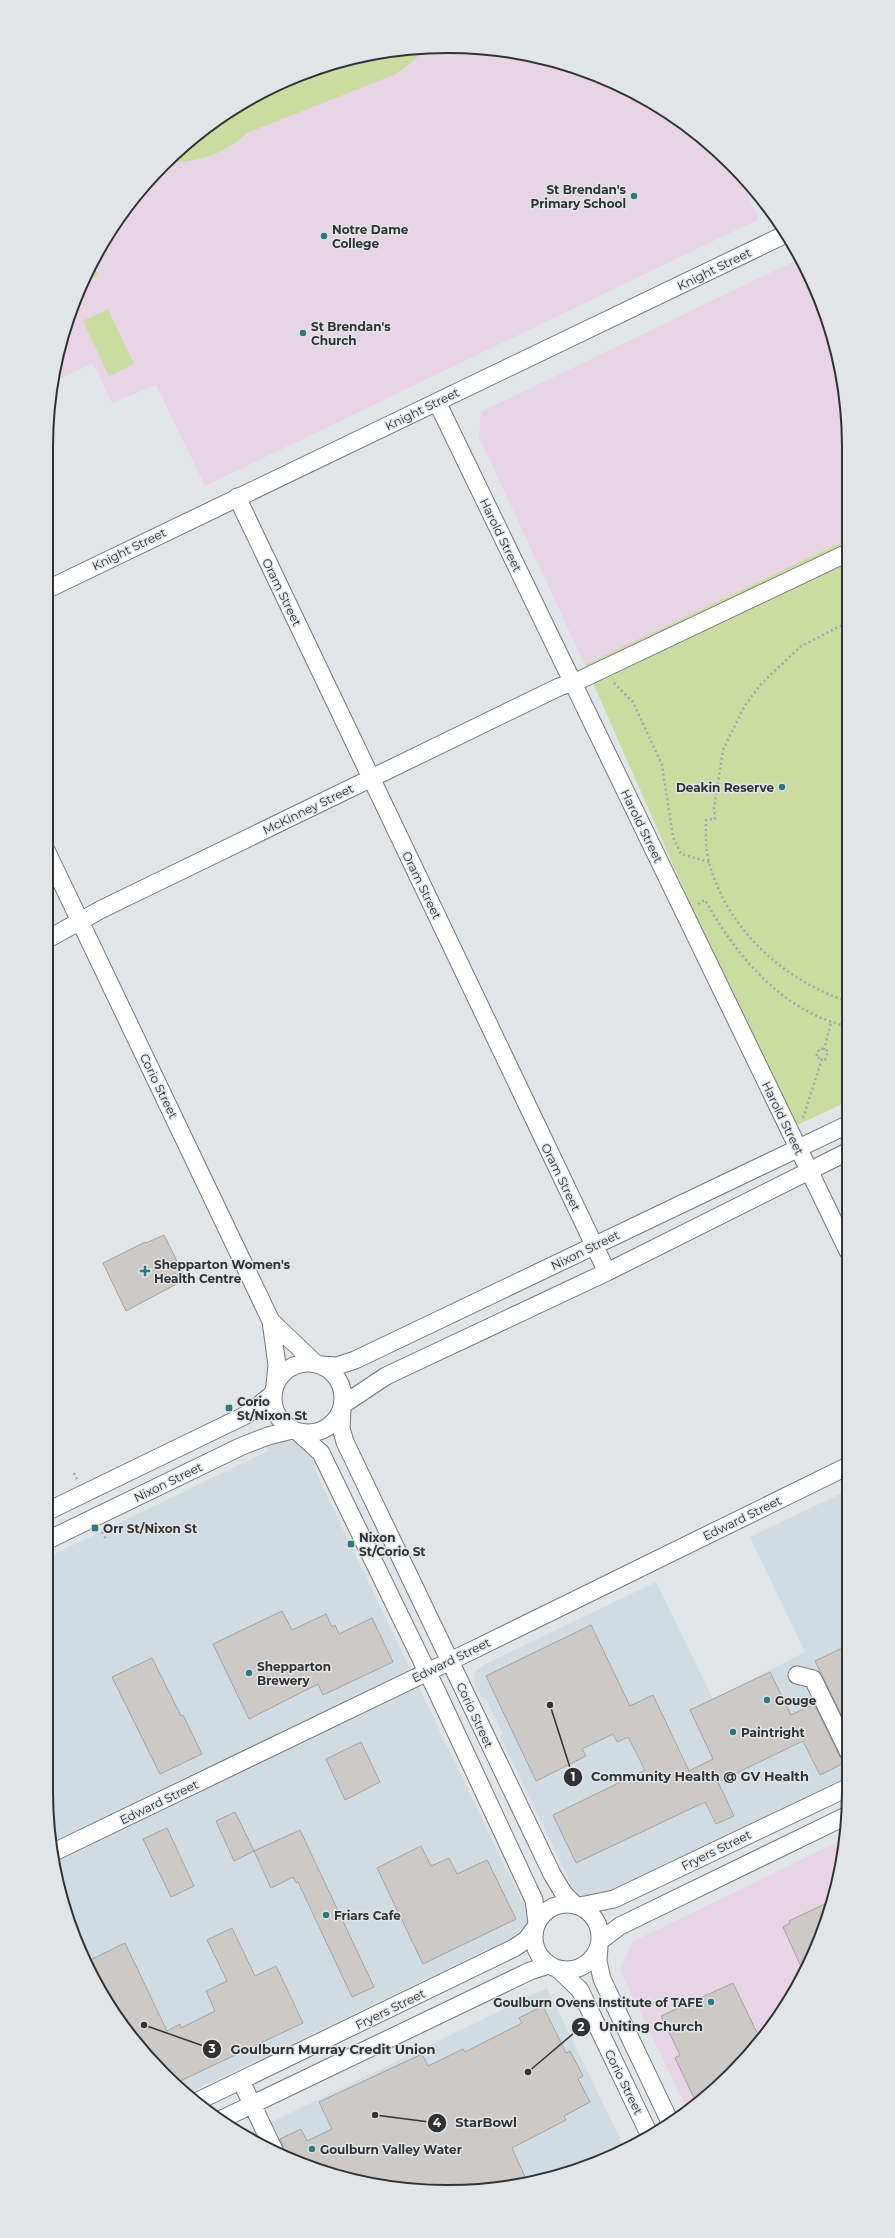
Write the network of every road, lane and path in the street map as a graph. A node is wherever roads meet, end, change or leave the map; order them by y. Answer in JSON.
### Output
{"nodes":[{"id":1,"x":781,"y":236,"type":"edge"},
{"id":2,"x":437,"y":402,"type":"junction"},
{"id":3,"x":237,"y":498,"type":"junction"},
{"id":4,"x":842,"y":555,"type":"edge"},
{"id":5,"x":53,"y":586,"type":"edge"},
{"id":6,"x":842,"y":625,"type":"edge"},
{"id":7,"x":595,"y":673,"type":"junction"},
{"id":8,"x":572,"y":681,"type":"junction"},
{"id":9,"x":371,"y":778,"type":"junction"},
{"id":10,"x":709,"y":862,"type":"junction"},
{"id":11,"x":53,"y":865,"type":"edge"},
{"id":12,"x":683,"y":911,"type":"junction"},
{"id":13,"x":80,"y":922,"type":"junction"},
{"id":14,"x":53,"y":936,"type":"edge"},
{"id":15,"x":842,"y":999,"type":"edge"},
{"id":16,"x":831,"y":1023,"type":"junction"},
{"id":17,"x":842,"y":1025,"type":"edge"},
{"id":18,"x":824,"y":1050,"type":"junction"},
{"id":19,"x":822,"y":1059,"type":"junction"},
{"id":20,"x":800,"y":1126,"type":"dead end"},
{"id":21,"x":842,"y":1127,"type":"edge"},
{"id":22,"x":798,"y":1149,"type":"junction"},
{"id":23,"x":842,"y":1154,"type":"edge"},
{"id":24,"x":809,"y":1171,"type":"junction"},
{"id":25,"x":842,"y":1239,"type":"edge"},
{"id":26,"x":594,"y":1245,"type":"junction"},
{"id":27,"x":607,"y":1272,"type":"junction"},
{"id":28,"x":272,"y":1321,"type":"junction"},
{"id":29,"x":318,"y":1364,"type":"junction"},
{"id":30,"x":274,"y":1389,"type":"junction"},
{"id":31,"x":343,"y":1407,"type":"junction"},
{"id":32,"x":295,"y":1431,"type":"junction"},
{"id":33,"x":842,"y":1469,"type":"edge"},
{"id":34,"x":53,"y":1509,"type":"edge"},
{"id":35,"x":53,"y":1537,"type":"edge"},
{"id":36,"x":450,"y":1661,"type":"junction"},
{"id":37,"x":427,"y":1672,"type":"junction"},
{"id":38,"x":797,"y":1675,"type":"dead end"},
{"id":39,"x":842,"y":1738,"type":"edge"},
{"id":40,"x":842,"y":1790,"type":"edge"},
{"id":41,"x":813,"y":1804,"type":"junction"},
{"id":42,"x":841,"y":1819,"type":"edge"},
{"id":43,"x":824,"y":1827,"type":"junction"},
{"id":44,"x":58,"y":1850,"type":"edge"},
{"id":45,"x":577,"y":1905,"type":"junction"},
{"id":46,"x":536,"y":1925,"type":"junction"},
{"id":47,"x":599,"y":1944,"type":"junction"},
{"id":48,"x":554,"y":1967,"type":"junction"},
{"id":49,"x":241,"y":2081,"type":"junction"},
{"id":50,"x":202,"y":2099,"type":"edge"},
{"id":51,"x":252,"y":2105,"type":"junction"},
{"id":52,"x":226,"y":2117,"type":"edge"},
{"id":53,"x":667,"y":2119,"type":"edge"},
{"id":54,"x":647,"y":2131,"type":"edge"},
{"id":55,"x":270,"y":2143,"type":"edge"}],
"edges":[{"from":1,"to":2,"type":"street","name":"Knight Street"},
{"from":2,"to":3,"type":"street","name":"Knight Street"},
{"from":2,"to":8,"type":"street","name":"Harold Street"},
{"from":3,"to":5,"type":"street","name":"Knight Street"},
{"from":3,"to":9,"type":"street","name":"Oram Street"},
{"from":4,"to":7,"type":"street","name":"McKinney Street"},
{"from":6,"to":10,"type":"path"},
{"from":7,"to":8,"type":"street","name":"McKinney Street"},
{"from":7,"to":10,"type":"path"},
{"from":8,"to":9,"type":"street","name":"McKinney Street"},
{"from":8,"to":12,"type":"street","name":"Harold Street"},
{"from":9,"to":13,"type":"street","name":"McKinney Street"},
{"from":9,"to":26,"type":"street","name":"Oram Street"},
{"from":10,"to":15,"type":"path"},
{"from":11,"to":13,"type":"street","name":"Corio Street"},
{"from":12,"to":16,"type":"path"},
{"from":12,"to":22,"type":"street","name":"Harold Street"},
{"from":13,"to":14,"type":"street","name":"McKinney Street"},
{"from":13,"to":28,"type":"street","name":"Corio Street"},
{"from":16,"to":17,"type":"path"},
{"from":16,"to":18,"type":"path"},
{"from":18,"to":19,"type":"path"},
{"from":18,"to":19,"type":"path"},
{"from":19,"to":20,"type":"path"},
{"from":21,"to":22,"type":"street","name":"Nixon Street"},
{"from":22,"to":24,"type":"street","name":"Harold Street"},
{"from":22,"to":26,"type":"street","name":"Nixon Street"},
{"from":23,"to":24,"type":"street"},
{"from":24,"to":25,"type":"street","name":"Harold Street"},
{"from":24,"to":27,"type":"street"},
{"from":26,"to":27,"type":"street","name":"Oram Street"},
{"from":26,"to":29,"type":"street","name":"Nixon Street"},
{"from":27,"to":31,"type":"street"},
{"from":28,"to":29,"type":"street","name":"Corio Street"},
{"from":28,"to":30,"type":"street","name":"Corio Street"},
{"from":29,"to":30,"type":"street"},
{"from":29,"to":31,"type":"street"},
{"from":30,"to":32,"type":"street"},
{"from":30,"to":34,"type":"street"},
{"from":31,"to":32,"type":"street"},
{"from":31,"to":36,"type":"street","name":"Corio Street"},
{"from":32,"to":35,"type":"street","name":"Nixon Street"},
{"from":32,"to":37,"type":"street","name":"Corio Street"},
{"from":33,"to":36,"type":"street","name":"Edward Street"},
{"from":36,"to":37,"type":"street","name":"Edward Street"},
{"from":36,"to":45,"type":"street","name":"Corio Street"},
{"from":37,"to":44,"type":"street","name":"Edward Street"},
{"from":37,"to":46,"type":"street","name":"Corio Street"},
{"from":38,"to":39,"type":"street"},
{"from":40,"to":41,"type":"street","name":"Fryers Street"},
{"from":41,"to":43,"type":"street"},
{"from":41,"to":45,"type":"street","name":"Fryers Street"},
{"from":42,"to":43,"type":"street"},
{"from":43,"to":47,"type":"street"},
{"from":45,"to":46,"type":"street"},
{"from":45,"to":47,"type":"street"},
{"from":46,"to":48,"type":"street"},
{"from":46,"to":49,"type":"street","name":"Fryers Street"},
{"from":47,"to":48,"type":"street"},
{"from":47,"to":53,"type":"street","name":"Corio Street"},
{"from":48,"to":51,"type":"street"},
{"from":48,"to":54,"type":"street","name":"Corio Street"},
{"from":49,"to":50,"type":"street","name":"Fryers Street"},
{"from":49,"to":51,"type":"street"},
{"from":51,"to":52,"type":"street"},
{"from":51,"to":55,"type":"street"}]}
